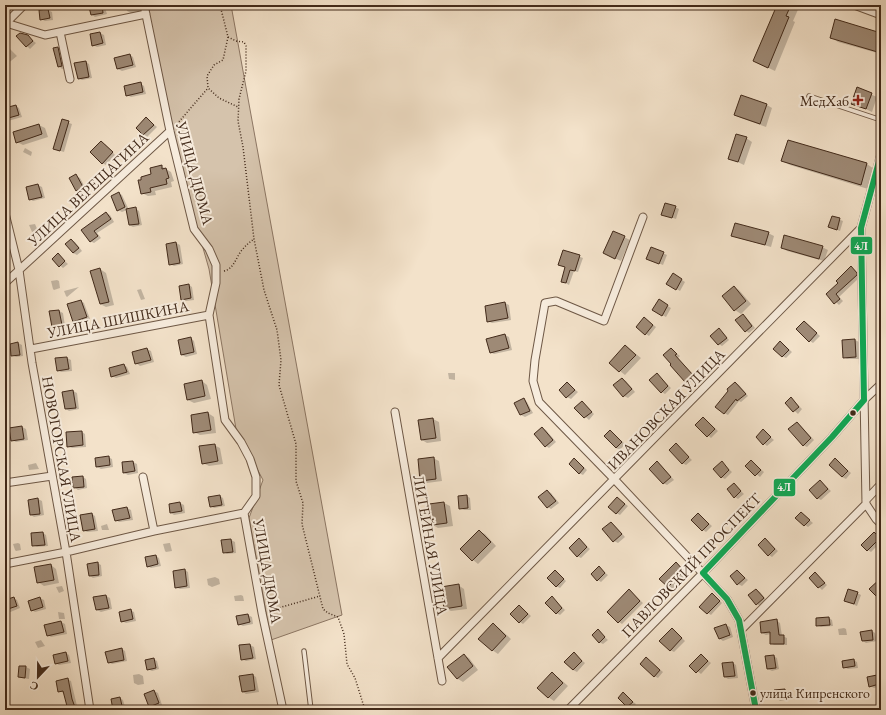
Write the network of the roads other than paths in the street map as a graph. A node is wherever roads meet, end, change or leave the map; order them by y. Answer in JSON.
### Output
{"nodes":[{"id":1,"x":24,"y":5,"type":"edge"},
{"id":2,"x":144,"y":5,"type":"edge"},
{"id":3,"x":854,"y":5,"type":"edge"},
{"id":4,"x":146,"y":14,"type":"junction"},
{"id":5,"x":881,"y":15,"type":"edge"},
{"id":6,"x":6,"y":23,"type":"edge"},
{"id":7,"x":60,"y":32,"type":"junction"},
{"id":8,"x":70,"y":79,"type":"dead end"},
{"id":9,"x":809,"y":96,"type":"dead end"},
{"id":10,"x":881,"y":120,"type":"edge"},
{"id":11,"x":170,"y":131,"type":"junction"},
{"id":12,"x":880,"y":158,"type":"edge"},
{"id":13,"x":5,"y":213,"type":"edge"},
{"id":14,"x":643,"y":217,"type":"dead end"},
{"id":15,"x":861,"y":228,"type":"junction"},
{"id":16,"x":19,"y":270,"type":"junction"},
{"id":17,"x":5,"y":282,"type":"edge"},
{"id":18,"x":209,"y":315,"type":"junction"},
{"id":19,"x":31,"y":349,"type":"junction"},
{"id":20,"x":881,"y":384,"type":"edge"},
{"id":21,"x":864,"y":400,"type":"junction"},
{"id":22,"x":395,"y":412,"type":"dead end"},
{"id":23,"x":52,"y":476,"type":"junction"},
{"id":24,"x":144,"y":477,"type":"dead end"},
{"id":25,"x":615,"y":480,"type":"junction"},
{"id":26,"x":5,"y":483,"type":"edge"},
{"id":27,"x":881,"y":484,"type":"edge"},
{"id":28,"x":866,"y":502,"type":"junction"},
{"id":29,"x":244,"y":514,"type":"junction"},
{"id":30,"x":881,"y":524,"type":"edge"},
{"id":31,"x":154,"y":531,"type":"junction"},
{"id":32,"x":66,"y":552,"type":"junction"},
{"id":33,"x":5,"y":564,"type":"edge"},
{"id":34,"x":703,"y":572,"type":"junction"},
{"id":35,"x":741,"y":630,"type":"junction"},
{"id":36,"x":304,"y":651,"type":"dead end"},
{"id":37,"x":438,"y":658,"type":"junction"},
{"id":38,"x":442,"y":681,"type":"dead end"},
{"id":39,"x":90,"y":710,"type":"edge"},
{"id":40,"x":283,"y":710,"type":"edge"},
{"id":41,"x":310,"y":710,"type":"edge"},
{"id":42,"x":568,"y":710,"type":"edge"},
{"id":43,"x":756,"y":710,"type":"edge"}],
"edges":[{"from":1,"to":6,"type":"street"},
{"from":2,"to":4,"type":"street","name":"УЛИЦА ДЮМА"},
{"from":3,"to":5,"type":"street"},
{"from":4,"to":7,"type":"street"},
{"from":4,"to":11,"type":"street","name":"УЛИЦА ДЮМА"},
{"from":6,"to":7,"type":"street"},
{"from":7,"to":8,"type":"street"},
{"from":9,"to":10,"type":"lane"},
{"from":11,"to":16,"type":"street","name":"УЛИЦА ВЕРЕЩАГИНА"},
{"from":11,"to":18,"type":"street","name":"УЛИЦА ДЮМА"},
{"from":12,"to":15,"type":"street","name":"ИВАНОВСКАЯ УЛИЦА"},
{"from":13,"to":16,"type":"street","name":"НОВОГОРСКАЯ УЛИЦА"},
{"from":14,"to":25,"type":"street"},
{"from":15,"to":21,"type":"street"},
{"from":15,"to":25,"type":"street","name":"ИВАНОВСКАЯ УЛИЦА"},
{"from":16,"to":17,"type":"street","name":"УЛИЦА ВЕРЕЩАГИНА"},
{"from":16,"to":19,"type":"street","name":"НОВОГОРСКАЯ УЛИЦА"},
{"from":18,"to":19,"type":"street","name":"УЛИЦА ШИШКИНА"},
{"from":18,"to":29,"type":"street","name":"УЛИЦА ДЮМА"},
{"from":19,"to":23,"type":"street","name":"НОВОГОРСКАЯ УЛИЦА"},
{"from":20,"to":21,"type":"street","name":"ПАВЛОВСКИЙ ПРОСПЕКТ"},
{"from":21,"to":28,"type":"street"},
{"from":21,"to":34,"type":"street","name":"ПАВЛОВСКИЙ ПРОСПЕКТ"},
{"from":22,"to":37,"type":"street","name":"ЛИТЕЙНАЯ УЛИЦА"},
{"from":23,"to":26,"type":"street"},
{"from":23,"to":32,"type":"street","name":"НОВОГОРСКАЯ УЛИЦА"},
{"from":24,"to":31,"type":"street"},
{"from":25,"to":34,"type":"street"},
{"from":25,"to":37,"type":"street","name":"ИВАНОВСКАЯ УЛИЦА"},
{"from":27,"to":28,"type":"street"},
{"from":28,"to":30,"type":"street"},
{"from":28,"to":35,"type":"street"},
{"from":29,"to":31,"type":"street"},
{"from":29,"to":40,"type":"street","name":"УЛИЦА ДЮМА"},
{"from":31,"to":32,"type":"street"},
{"from":32,"to":33,"type":"street"},
{"from":32,"to":39,"type":"street","name":"НОВОГОРСКАЯ УЛИЦА"},
{"from":34,"to":35,"type":"street"},
{"from":34,"to":42,"type":"street","name":"ПАВЛОВСКИЙ ПРОСПЕКТ"},
{"from":35,"to":43,"type":"street"},
{"from":36,"to":41,"type":"lane"},
{"from":37,"to":38,"type":"street","name":"ЛИТЕЙНАЯ УЛИЦА"}]}
